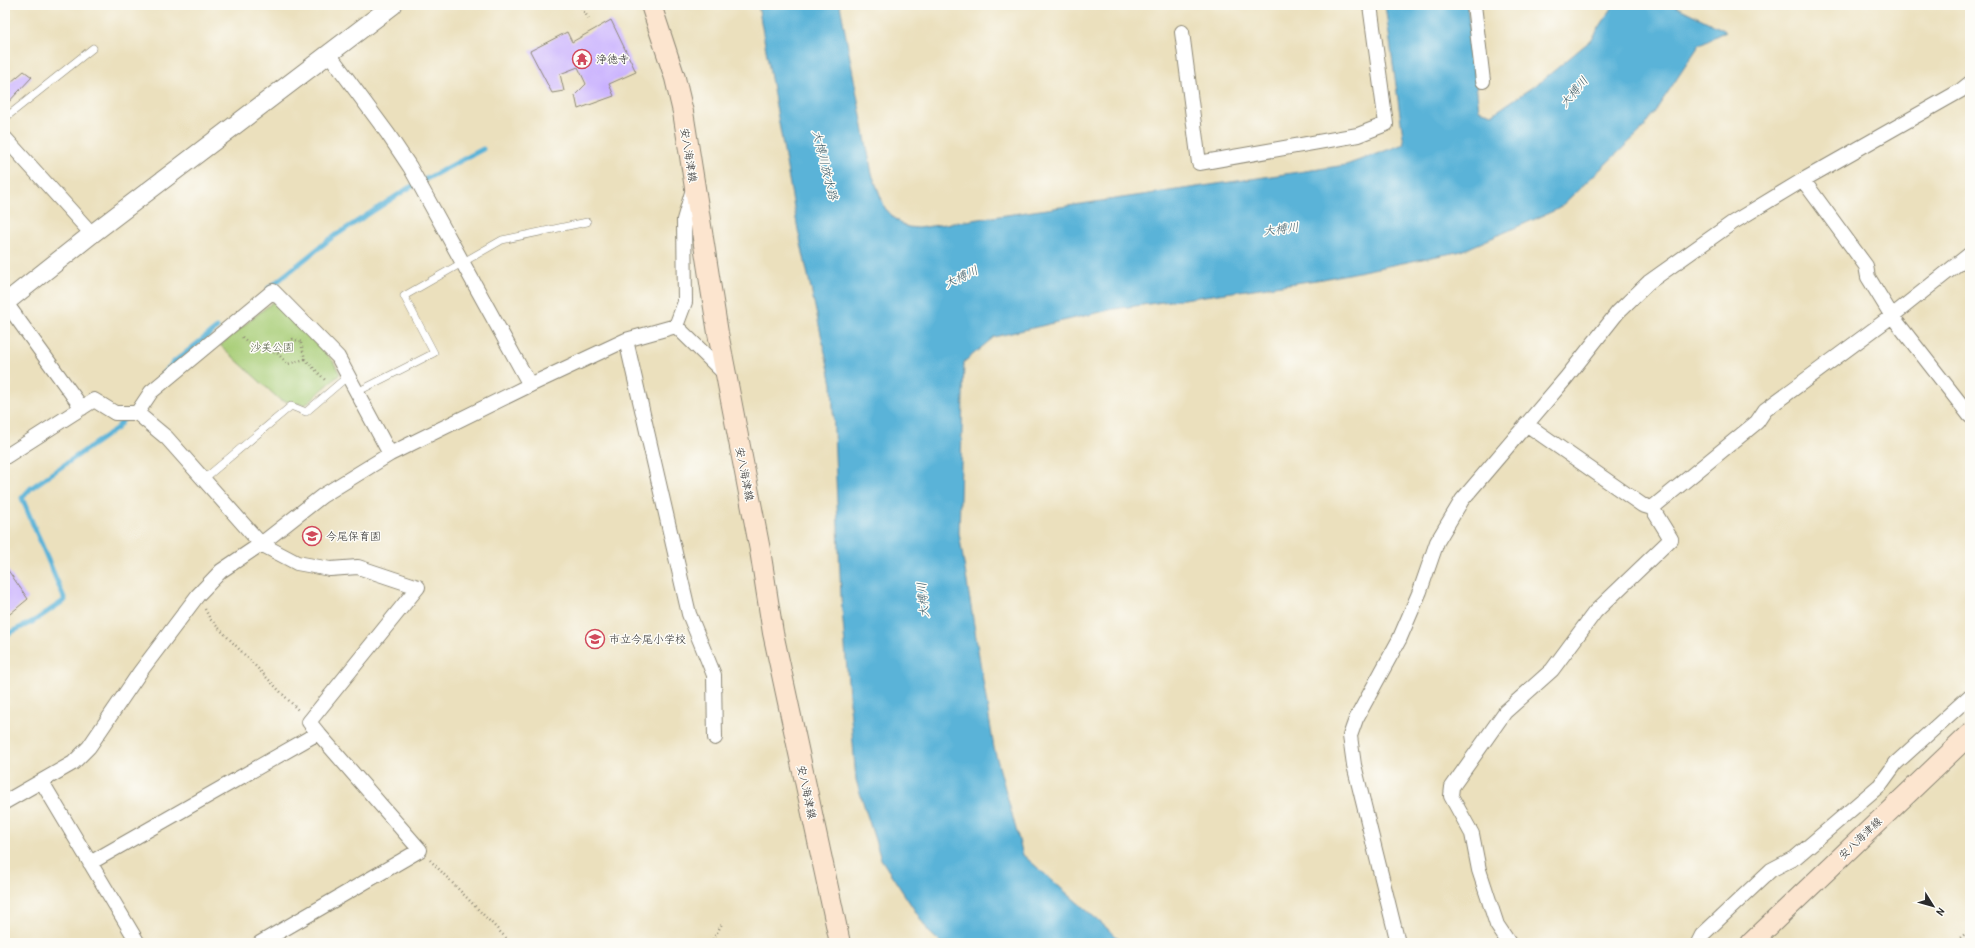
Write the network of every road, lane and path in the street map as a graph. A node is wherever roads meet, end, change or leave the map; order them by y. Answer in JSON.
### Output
{"nodes":[{"id":1,"x":392,"y":5,"type":"edge"},
{"id":2,"x":580,"y":5,"type":"edge"},
{"id":3,"x":651,"y":5,"type":"edge"},
{"id":4,"x":1370,"y":5,"type":"edge"},
{"id":5,"x":1474,"y":5,"type":"edge"},
{"id":6,"x":589,"y":19,"type":"dead end"},
{"id":7,"x":1182,"y":32,"type":"dead end"},
{"id":8,"x":93,"y":48,"type":"dead end"},
{"id":9,"x":329,"y":54,"type":"junction"},
{"id":10,"x":1483,"y":81,"type":"dead end"},
{"id":11,"x":1970,"y":83,"type":"edge"},
{"id":12,"x":5,"y":118,"type":"edge"},
{"id":13,"x":5,"y":138,"type":"edge"},
{"id":14,"x":1804,"y":180,"type":"junction"},
{"id":15,"x":694,"y":185,"type":"junction"},
{"id":16,"x":587,"y":222,"type":"dead end"},
{"id":17,"x":92,"y":234,"type":"junction"},
{"id":18,"x":1970,"y":254,"type":"edge"},
{"id":19,"x":462,"y":262,"type":"junction"},
{"id":20,"x":5,"y":303,"type":"edge"},
{"id":21,"x":1892,"y":316,"type":"junction"},
{"id":22,"x":676,"y":326,"type":"junction"},
{"id":23,"x":230,"y":327,"type":"junction"},
{"id":24,"x":312,"y":331,"type":"junction"},
{"id":25,"x":626,"y":340,"type":"junction"},
{"id":26,"x":301,"y":342,"type":"junction"},
{"id":27,"x":277,"y":353,"type":"junction"},
{"id":28,"x":305,"y":359,"type":"junction"},
{"id":29,"x":348,"y":376,"type":"junction"},
{"id":30,"x":726,"y":376,"type":"junction"},
{"id":31,"x":530,"y":385,"type":"junction"},
{"id":32,"x":334,"y":388,"type":"junction"},
{"id":33,"x":356,"y":392,"type":"junction"},
{"id":34,"x":82,"y":408,"type":"junction"},
{"id":35,"x":136,"y":413,"type":"junction"},
{"id":36,"x":1970,"y":416,"type":"edge"},
{"id":37,"x":1526,"y":424,"type":"junction"},
{"id":38,"x":390,"y":454,"type":"junction"},
{"id":39,"x":5,"y":456,"type":"edge"},
{"id":40,"x":204,"y":479,"type":"junction"},
{"id":41,"x":1652,"y":508,"type":"junction"},
{"id":42,"x":261,"y":544,"type":"junction"},
{"id":43,"x":198,"y":595,"type":"junction"},
{"id":44,"x":1970,"y":696,"type":"edge"},
{"id":45,"x":309,"y":722,"type":"junction"},
{"id":46,"x":318,"y":733,"type":"junction"},
{"id":47,"x":1970,"y":734,"type":"edge"},
{"id":48,"x":715,"y":738,"type":"dead end"},
{"id":49,"x":42,"y":782,"type":"junction"},
{"id":50,"x":5,"y":802,"type":"edge"},
{"id":51,"x":420,"y":850,"type":"junction"},
{"id":52,"x":90,"y":863,"type":"junction"},
{"id":53,"x":723,"y":922,"type":"dead end"},
{"id":54,"x":1970,"y":930,"type":"edge"},
{"id":55,"x":138,"y":943,"type":"edge"},
{"id":56,"x":260,"y":943,"type":"edge"},
{"id":57,"x":511,"y":943,"type":"edge"},
{"id":58,"x":711,"y":943,"type":"edge"},
{"id":59,"x":840,"y":943,"type":"edge"},
{"id":60,"x":1398,"y":943,"type":"edge"},
{"id":61,"x":1509,"y":943,"type":"edge"},
{"id":62,"x":1698,"y":943,"type":"edge"},
{"id":63,"x":1751,"y":943,"type":"edge"},
{"id":64,"x":1954,"y":943,"type":"edge"}],
"edges":[{"from":1,"to":9,"type":"street"},
{"from":2,"to":6,"type":"path"},
{"from":3,"to":15,"type":"main road","name":"安八海津線"},
{"from":4,"to":7,"type":"street"},
{"from":5,"to":10,"type":"street"},
{"from":8,"to":12,"type":"lane"},
{"from":9,"to":17,"type":"street"},
{"from":9,"to":19,"type":"street"},
{"from":11,"to":14,"type":"street"},
{"from":13,"to":17,"type":"street"},
{"from":14,"to":21,"type":"street"},
{"from":14,"to":37,"type":"street"},
{"from":15,"to":22,"type":"street"},
{"from":15,"to":30,"type":"main road","name":"安八海津線"},
{"from":16,"to":19,"type":"lane"},
{"from":17,"to":20,"type":"street"},
{"from":18,"to":21,"type":"street"},
{"from":19,"to":31,"type":"street"},
{"from":19,"to":33,"type":"lane"},
{"from":20,"to":34,"type":"street"},
{"from":21,"to":36,"type":"street"},
{"from":21,"to":41,"type":"street"},
{"from":22,"to":25,"type":"street"},
{"from":22,"to":30,"type":"street"},
{"from":23,"to":24,"type":"street"},
{"from":23,"to":27,"type":"path"},
{"from":23,"to":35,"type":"street"},
{"from":24,"to":26,"type":"path"},
{"from":24,"to":29,"type":"street"},
{"from":25,"to":31,"type":"street"},
{"from":25,"to":48,"type":"street"},
{"from":26,"to":27,"type":"path"},
{"from":26,"to":28,"type":"path"},
{"from":27,"to":28,"type":"path"},
{"from":28,"to":32,"type":"path"},
{"from":29,"to":32,"type":"lane"},
{"from":29,"to":33,"type":"street"},
{"from":30,"to":59,"type":"main road","name":"安八海津線"},
{"from":31,"to":38,"type":"street"},
{"from":32,"to":40,"type":"lane"},
{"from":33,"to":38,"type":"street"},
{"from":34,"to":35,"type":"street"},
{"from":34,"to":39,"type":"street"},
{"from":35,"to":40,"type":"street"},
{"from":37,"to":41,"type":"street"},
{"from":37,"to":60,"type":"street"},
{"from":38,"to":42,"type":"street"},
{"from":40,"to":42,"type":"street"},
{"from":41,"to":61,"type":"street"},
{"from":42,"to":43,"type":"street"},
{"from":42,"to":45,"type":"street"},
{"from":43,"to":45,"type":"path"},
{"from":43,"to":49,"type":"street"},
{"from":44,"to":62,"type":"street"},
{"from":45,"to":46,"type":"street"},
{"from":46,"to":51,"type":"street"},
{"from":46,"to":52,"type":"street"},
{"from":47,"to":63,"type":"main road","name":"安八海津線"},
{"from":49,"to":50,"type":"street"},
{"from":49,"to":52,"type":"street"},
{"from":51,"to":56,"type":"street"},
{"from":51,"to":57,"type":"path"},
{"from":52,"to":55,"type":"street"},
{"from":53,"to":58,"type":"path"},
{"from":54,"to":64,"type":"path"}]}
